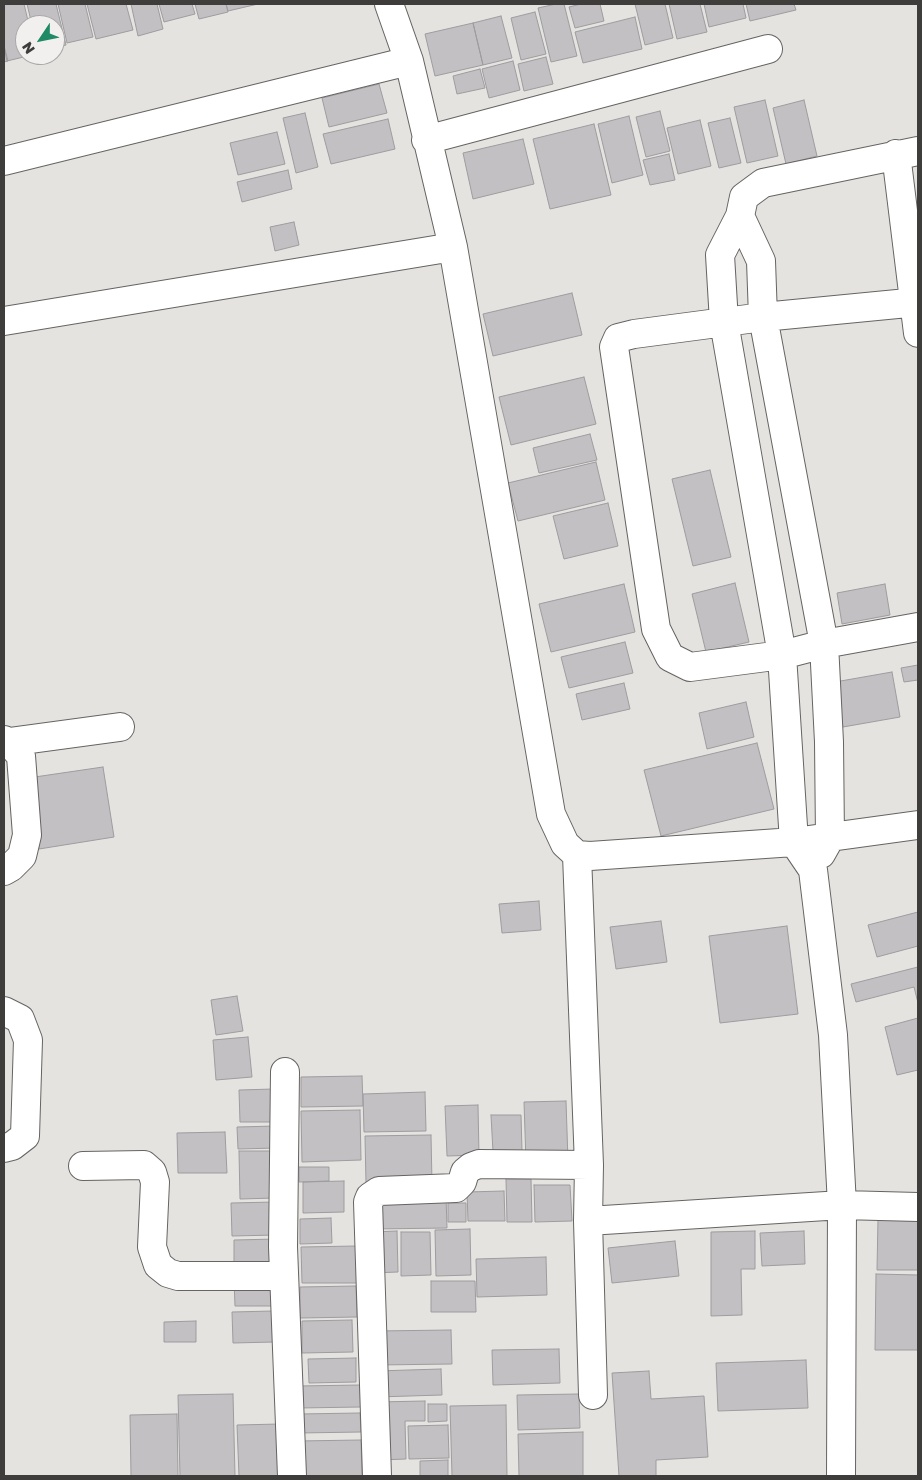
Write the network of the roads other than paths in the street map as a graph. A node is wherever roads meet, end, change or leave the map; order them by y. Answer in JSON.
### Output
{"nodes":[{"id":1,"x":389,"y":4,"type":"edge"},
{"id":2,"x":768,"y":48,"type":"dead end"},
{"id":3,"x":409,"y":61,"type":"junction"},
{"id":4,"x":426,"y":140,"type":"junction"},
{"id":5,"x":907,"y":153,"type":"edge"},
{"id":6,"x":4,"y":161,"type":"edge"},
{"id":7,"x":740,"y":216,"type":"junction"},
{"id":8,"x":453,"y":248,"type":"junction"},
{"id":9,"x":915,"y":302,"type":"edge"},
{"id":10,"x":763,"y":317,"type":"junction"},
{"id":11,"x":4,"y":321,"type":"edge"},
{"id":12,"x":724,"y":322,"type":"junction"},
{"id":13,"x":918,"y":333,"type":"edge"},
{"id":14,"x":918,"y":627,"type":"edge"},
{"id":15,"x":824,"y":644,"type":"junction"},
{"id":16,"x":782,"y":655,"type":"junction"},
{"id":17,"x":120,"y":727,"type":"dead end"},
{"id":18,"x":6,"y":741,"type":"edge"},
{"id":19,"x":918,"y":825,"type":"edge"},
{"id":20,"x":830,"y":838,"type":"junction"},
{"id":21,"x":794,"y":842,"type":"junction"},
{"id":22,"x":577,"y":855,"type":"junction"},
{"id":23,"x":4,"y":870,"type":"edge"},
{"id":24,"x":813,"y":870,"type":"junction"},
{"id":25,"x":4,"y":1011,"type":"edge"},
{"id":26,"x":285,"y":1072,"type":"dead end"},
{"id":27,"x":4,"y":1148,"type":"edge"},
{"id":28,"x":589,"y":1165,"type":"junction"},
{"id":29,"x":83,"y":1166,"type":"dead end"},
{"id":30,"x":842,"y":1205,"type":"junction"},
{"id":31,"x":918,"y":1207,"type":"edge"},
{"id":32,"x":588,"y":1221,"type":"junction"},
{"id":33,"x":284,"y":1276,"type":"junction"},
{"id":34,"x":593,"y":1395,"type":"dead end"},
{"id":35,"x":292,"y":1476,"type":"edge"},
{"id":36,"x":377,"y":1476,"type":"edge"},
{"id":37,"x":841,"y":1476,"type":"edge"}],
"edges":[{"from":1,"to":3,"type":"street"},
{"from":2,"to":4,"type":"street"},
{"from":3,"to":4,"type":"street"},
{"from":3,"to":6,"type":"street"},
{"from":4,"to":8,"type":"street"},
{"from":5,"to":7,"type":"street"},
{"from":5,"to":9,"type":"street"},
{"from":7,"to":10,"type":"street"},
{"from":7,"to":12,"type":"street"},
{"from":8,"to":11,"type":"street"},
{"from":8,"to":22,"type":"street"},
{"from":9,"to":10,"type":"street"},
{"from":9,"to":13,"type":"street"},
{"from":10,"to":12,"type":"street"},
{"from":10,"to":15,"type":"street"},
{"from":12,"to":16,"type":"street"},
{"from":12,"to":16,"type":"street"},
{"from":14,"to":15,"type":"street"},
{"from":15,"to":16,"type":"street"},
{"from":15,"to":20,"type":"street"},
{"from":16,"to":21,"type":"street"},
{"from":17,"to":18,"type":"street"},
{"from":18,"to":23,"type":"street"},
{"from":19,"to":20,"type":"street"},
{"from":20,"to":21,"type":"street"},
{"from":20,"to":24,"type":"street"},
{"from":21,"to":22,"type":"street"},
{"from":21,"to":24,"type":"street"},
{"from":22,"to":28,"type":"street"},
{"from":24,"to":30,"type":"street"},
{"from":25,"to":27,"type":"street"},
{"from":26,"to":33,"type":"street"},
{"from":28,"to":32,"type":"street"},
{"from":28,"to":36,"type":"street"},
{"from":29,"to":33,"type":"street"},
{"from":30,"to":31,"type":"street"},
{"from":30,"to":32,"type":"street"},
{"from":30,"to":37,"type":"street"},
{"from":32,"to":34,"type":"street"},
{"from":33,"to":35,"type":"street"}]}
